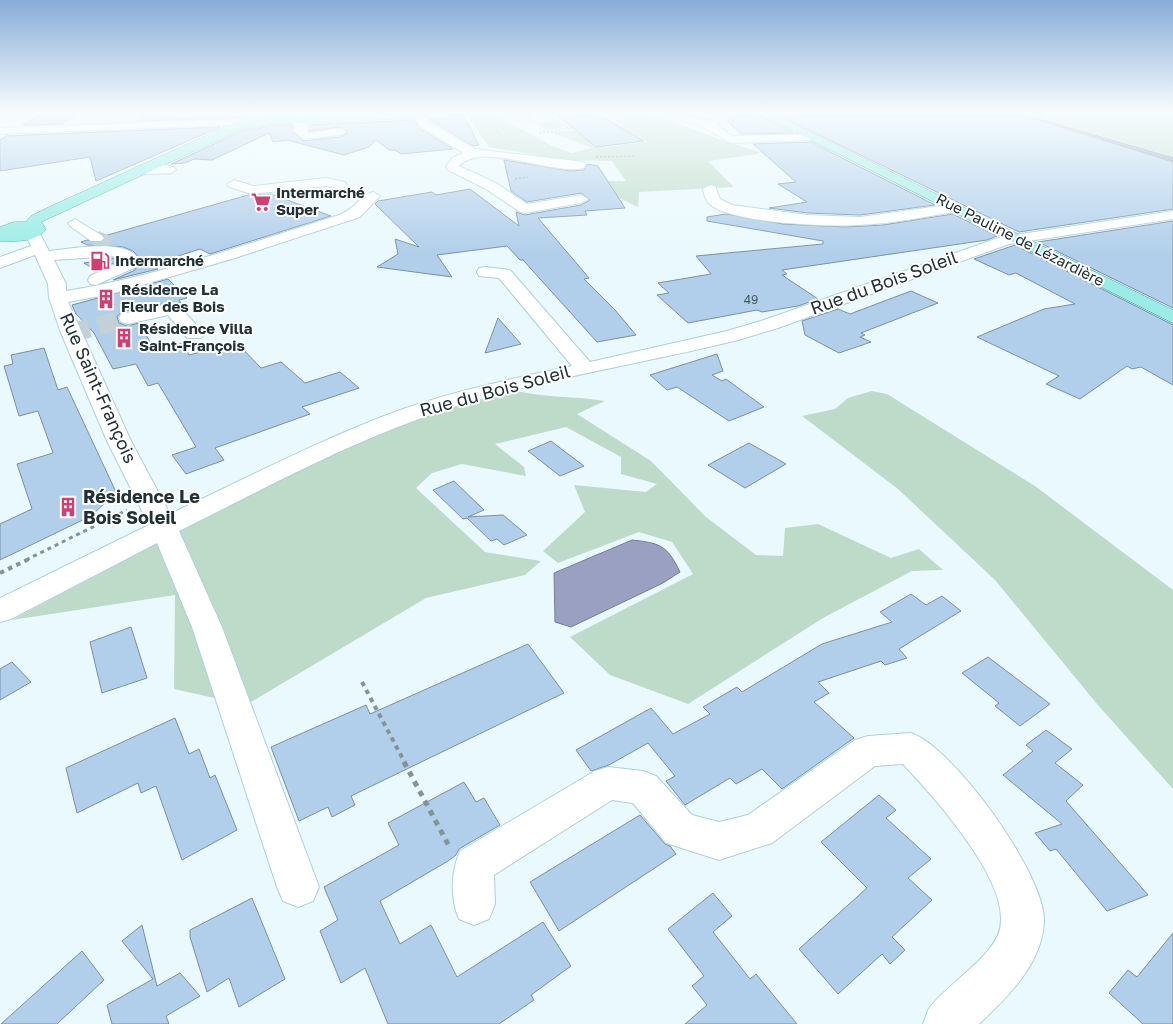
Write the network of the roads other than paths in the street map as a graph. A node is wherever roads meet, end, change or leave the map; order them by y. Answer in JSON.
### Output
{"nodes":[{"id":1,"x":163,"y":159,"type":"edge"},
{"id":2,"x":460,"y":159,"type":"edge"},
{"id":3,"x":525,"y":159,"type":"edge"},
{"id":4,"x":855,"y":159,"type":"edge"},
{"id":5,"x":580,"y":165,"type":"dead end"},
{"id":6,"x":170,"y":170,"type":"dead end"},
{"id":7,"x":137,"y":171,"type":"junction"},
{"id":8,"x":234,"y":184,"type":"dead end"},
{"id":9,"x":340,"y":185,"type":"dead end"},
{"id":10,"x":710,"y":189,"type":"dead end"},
{"id":11,"x":373,"y":196,"type":"dead end"},
{"id":12,"x":581,"y":199,"type":"dead end"},
{"id":13,"x":954,"y":208,"type":"junction"},
{"id":14,"x":1173,"y":215,"type":"edge"},
{"id":15,"x":75,"y":224,"type":"dead end"},
{"id":16,"x":3,"y":237,"type":"edge"},
{"id":17,"x":1015,"y":239,"type":"junction"},
{"id":18,"x":37,"y":242,"type":"junction"},
{"id":19,"x":107,"y":244,"type":"junction"},
{"id":20,"x":0,"y":263,"type":"edge"},
{"id":21,"x":485,"y":272,"type":"dead end"},
{"id":22,"x":57,"y":294,"type":"junction"},
{"id":23,"x":1173,"y":317,"type":"edge"},
{"id":24,"x":128,"y":318,"type":"tunnel mouth"},
{"id":25,"x":194,"y":334,"type":"dead end"},
{"id":26,"x":584,"y":367,"type":"junction"},
{"id":27,"x":157,"y":513,"type":"junction"},
{"id":28,"x":0,"y":611,"type":"edge"},
{"id":29,"x":298,"y":887,"type":"dead end"},
{"id":30,"x":474,"y":904,"type":"dead end"},
{"id":31,"x":946,"y":1024,"type":"edge"}],
"edges":[{"from":1,"to":7,"type":"main road"},
{"from":2,"to":12,"type":"street"},
{"from":3,"to":5,"type":"street"},
{"from":4,"to":13,"type":"main road","name":"Rue Pauline de Lézardière"},
{"from":6,"to":7,"type":"street"},
{"from":7,"to":18,"type":"main road"},
{"from":8,"to":9,"type":"street"},
{"from":10,"to":13,"type":"street"},
{"from":11,"to":22,"type":"street"},
{"from":13,"to":17,"type":"main road","name":"Rue Pauline de Lézardière"},
{"from":14,"to":17,"type":"street","name":"Rue du Bois Soleil"},
{"from":15,"to":19,"type":"street"},
{"from":16,"to":18,"type":"main road"},
{"from":17,"to":23,"type":"main road","name":"Rue Pauline de Lézardière"},
{"from":17,"to":26,"type":"street","name":"Rue du Bois Soleil"},
{"from":18,"to":19,"type":"street"},
{"from":18,"to":20,"type":"street"},
{"from":18,"to":22,"type":"street","name":"Rue Saint-François"},
{"from":19,"to":22,"type":"street"},
{"from":21,"to":26,"type":"street"},
{"from":22,"to":27,"type":"street","name":"Rue Saint-François"},
{"from":24,"to":25,"type":"street"},
{"from":26,"to":27,"type":"street","name":"Rue du Bois Soleil"},
{"from":27,"to":28,"type":"street","name":"Rue du Bois Soleil"},
{"from":27,"to":29,"type":"street","name":"Rue Saint-François"},
{"from":30,"to":31,"type":"street"}]}
